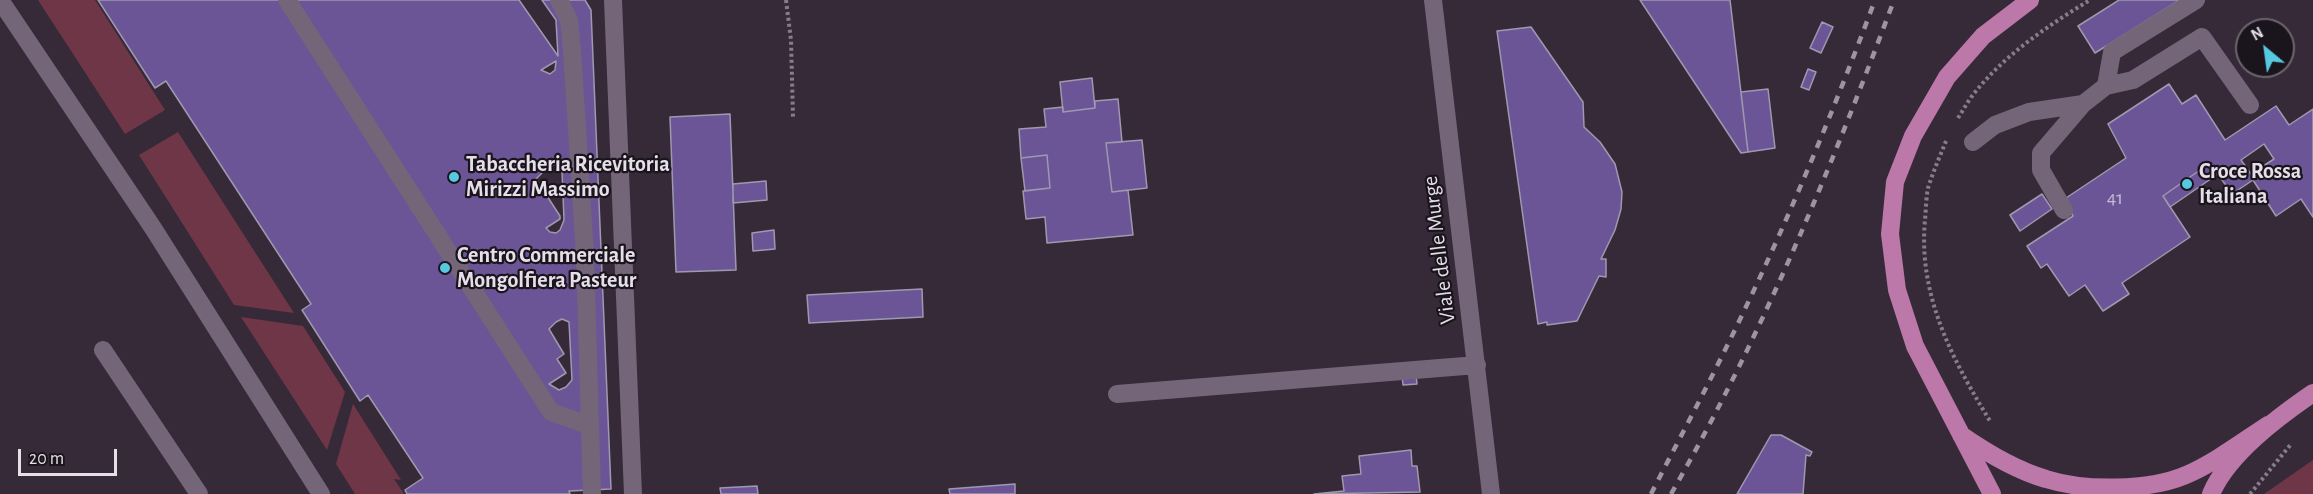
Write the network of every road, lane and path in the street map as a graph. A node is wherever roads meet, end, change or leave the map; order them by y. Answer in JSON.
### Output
{"nodes":[{"id":1,"x":0,"y":0,"type":"edge"},
{"id":2,"x":287,"y":0,"type":"edge"},
{"id":3,"x":559,"y":0,"type":"edge"},
{"id":4,"x":613,"y":0,"type":"edge"},
{"id":5,"x":786,"y":0,"type":"edge"},
{"id":6,"x":1433,"y":0,"type":"edge"},
{"id":7,"x":2030,"y":0,"type":"edge"},
{"id":8,"x":2090,"y":0,"type":"edge"},
{"id":9,"x":2196,"y":0,"type":"edge"},
{"id":10,"x":2106,"y":86,"type":"junction"},
{"id":11,"x":2083,"y":104,"type":"junction"},
{"id":12,"x":2250,"y":105,"type":"dead end"},
{"id":13,"x":793,"y":117,"type":"dead end"},
{"id":14,"x":1954,"y":125,"type":"dead end"},
{"id":15,"x":1948,"y":134,"type":"dead end"},
{"id":16,"x":1973,"y":142,"type":"dead end"},
{"id":17,"x":2064,"y":210,"type":"dead end"},
{"id":18,"x":104,"y":350,"type":"dead end"},
{"id":19,"x":1477,"y":365,"type":"junction"},
{"id":20,"x":2313,"y":393,"type":"edge"},
{"id":21,"x":1116,"y":394,"type":"dead end"},
{"id":22,"x":588,"y":425,"type":"junction"},
{"id":23,"x":2268,"y":425,"type":"junction"},
{"id":24,"x":1994,"y":428,"type":"dead end"},
{"id":25,"x":1960,"y":434,"type":"junction"},
{"id":26,"x":2299,"y":434,"type":"dead end"},
{"id":27,"x":199,"y":494,"type":"edge"},
{"id":28,"x":321,"y":494,"type":"edge"},
{"id":29,"x":592,"y":494,"type":"edge"},
{"id":30,"x":633,"y":494,"type":"edge"},
{"id":31,"x":1491,"y":494,"type":"edge"},
{"id":32,"x":1992,"y":494,"type":"edge"},
{"id":33,"x":2211,"y":494,"type":"edge"},
{"id":34,"x":2250,"y":494,"type":"edge"}],
"edges":[{"from":1,"to":28,"type":"street"},
{"from":2,"to":22,"type":"street"},
{"from":3,"to":22,"type":"street"},
{"from":4,"to":30,"type":"street"},
{"from":5,"to":13,"type":"path"},
{"from":6,"to":19,"type":"street","name":"Viale delle Murge"},
{"from":7,"to":25,"type":"main road"},
{"from":8,"to":14,"type":"path"},
{"from":9,"to":10,"type":"street"},
{"from":10,"to":11,"type":"street"},
{"from":10,"to":12,"type":"street"},
{"from":11,"to":16,"type":"street"},
{"from":11,"to":17,"type":"street"},
{"from":15,"to":24,"type":"path"},
{"from":18,"to":27,"type":"street"},
{"from":19,"to":21,"type":"street"},
{"from":19,"to":31,"type":"street","name":"Viale delle Murge"},
{"from":20,"to":23,"type":"main road"},
{"from":22,"to":29,"type":"street"},
{"from":23,"to":25,"type":"main road"},
{"from":23,"to":33,"type":"main road"},
{"from":25,"to":32,"type":"main road"},
{"from":26,"to":34,"type":"path"}]}
